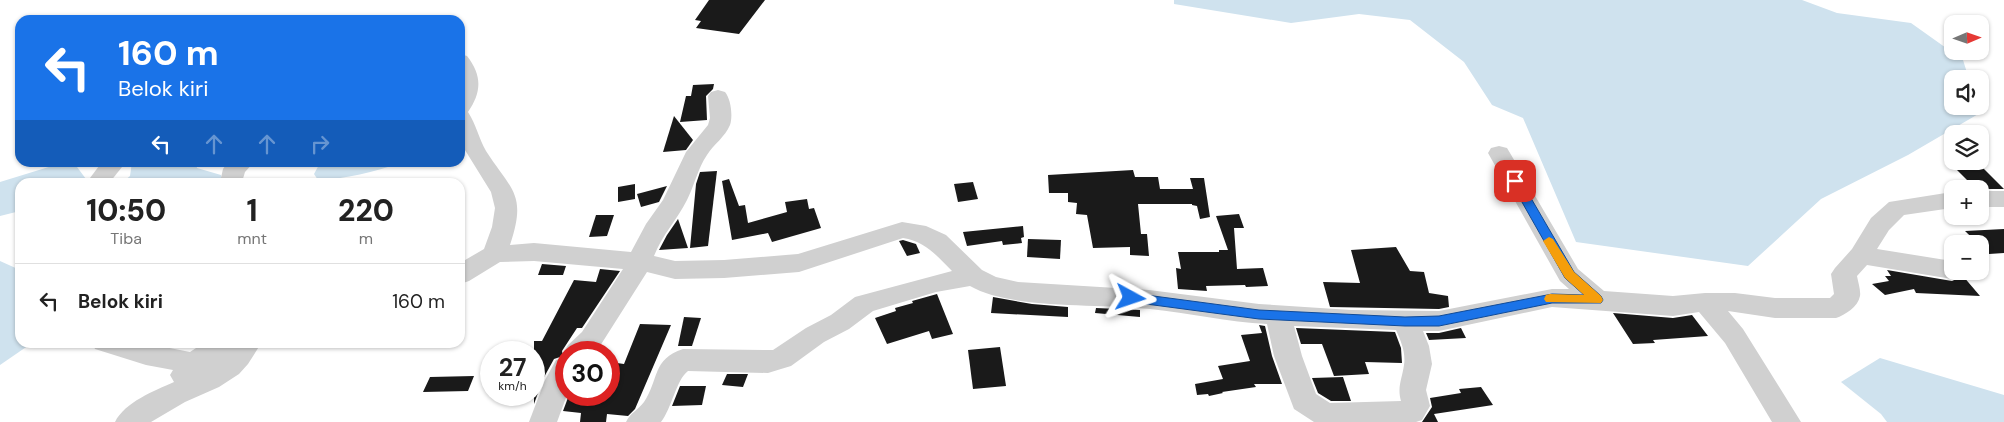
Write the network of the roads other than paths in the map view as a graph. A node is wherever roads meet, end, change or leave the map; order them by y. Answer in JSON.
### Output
{"nodes":[{"id":1,"x":465,"y":68,"type":"edge"},
{"id":2,"x":718,"y":96,"type":"dead end"},
{"id":3,"x":465,"y":97,"type":"edge"},
{"id":4,"x":465,"y":128,"type":"edge"},
{"id":5,"x":1499,"y":153,"type":"dead end"},
{"id":6,"x":111,"y":167,"type":"edge"},
{"id":7,"x":101,"y":178,"type":"edge"},
{"id":8,"x":1989,"y":199,"type":"edge"},
{"id":9,"x":2004,"y":199,"type":"edge"},
{"id":10,"x":1944,"y":201,"type":"edge"},
{"id":11,"x":495,"y":254,"type":"junction"},
{"id":12,"x":1861,"y":255,"type":"junction"},
{"id":13,"x":640,"y":262,"type":"junction"},
{"id":14,"x":1944,"y":269,"type":"edge"},
{"id":15,"x":465,"y":271,"type":"edge"},
{"id":16,"x":973,"y":276,"type":"junction"},
{"id":17,"x":1597,"y":300,"type":"junction"},
{"id":18,"x":1705,"y":302,"type":"junction"},
{"id":19,"x":1278,"y":315,"type":"junction"},
{"id":20,"x":1405,"y":321,"type":"junction"},
{"id":21,"x":588,"y":341,"type":"edge"},
{"id":22,"x":217,"y":348,"type":"edge"},
{"id":23,"x":245,"y":348,"type":"edge"},
{"id":24,"x":151,"y":349,"type":"edge"},
{"id":25,"x":194,"y":363,"type":"junction"},
{"id":26,"x":555,"y":388,"type":"edge"},
{"id":27,"x":172,"y":396,"type":"junction"},
{"id":28,"x":1373,"y":418,"type":"edge"},
{"id":29,"x":129,"y":422,"type":"edge"},
{"id":30,"x":543,"y":422,"type":"edge"},
{"id":31,"x":640,"y":422,"type":"edge"},
{"id":32,"x":1787,"y":422,"type":"edge"}],
"edges":[{"from":1,"to":3,"type":"street"},
{"from":2,"to":13,"type":"street"},
{"from":4,"to":11,"type":"street"},
{"from":5,"to":17,"type":"street"},
{"from":6,"to":7,"type":"street"},
{"from":8,"to":9,"type":"street"},
{"from":10,"to":12,"type":"street"},
{"from":11,"to":13,"type":"street"},
{"from":11,"to":15,"type":"street"},
{"from":12,"to":14,"type":"street"},
{"from":12,"to":18,"type":"street"},
{"from":13,"to":16,"type":"street"},
{"from":13,"to":21,"type":"street"},
{"from":16,"to":19,"type":"street"},
{"from":16,"to":31,"type":"street"},
{"from":17,"to":18,"type":"street"},
{"from":17,"to":20,"type":"street"},
{"from":18,"to":32,"type":"street"},
{"from":19,"to":20,"type":"street"},
{"from":19,"to":28,"type":"street"},
{"from":20,"to":28,"type":"street"},
{"from":22,"to":25,"type":"street"},
{"from":23,"to":27,"type":"street"},
{"from":24,"to":25,"type":"street"},
{"from":25,"to":27,"type":"street"},
{"from":26,"to":30,"type":"street"},
{"from":27,"to":29,"type":"street"}]}
